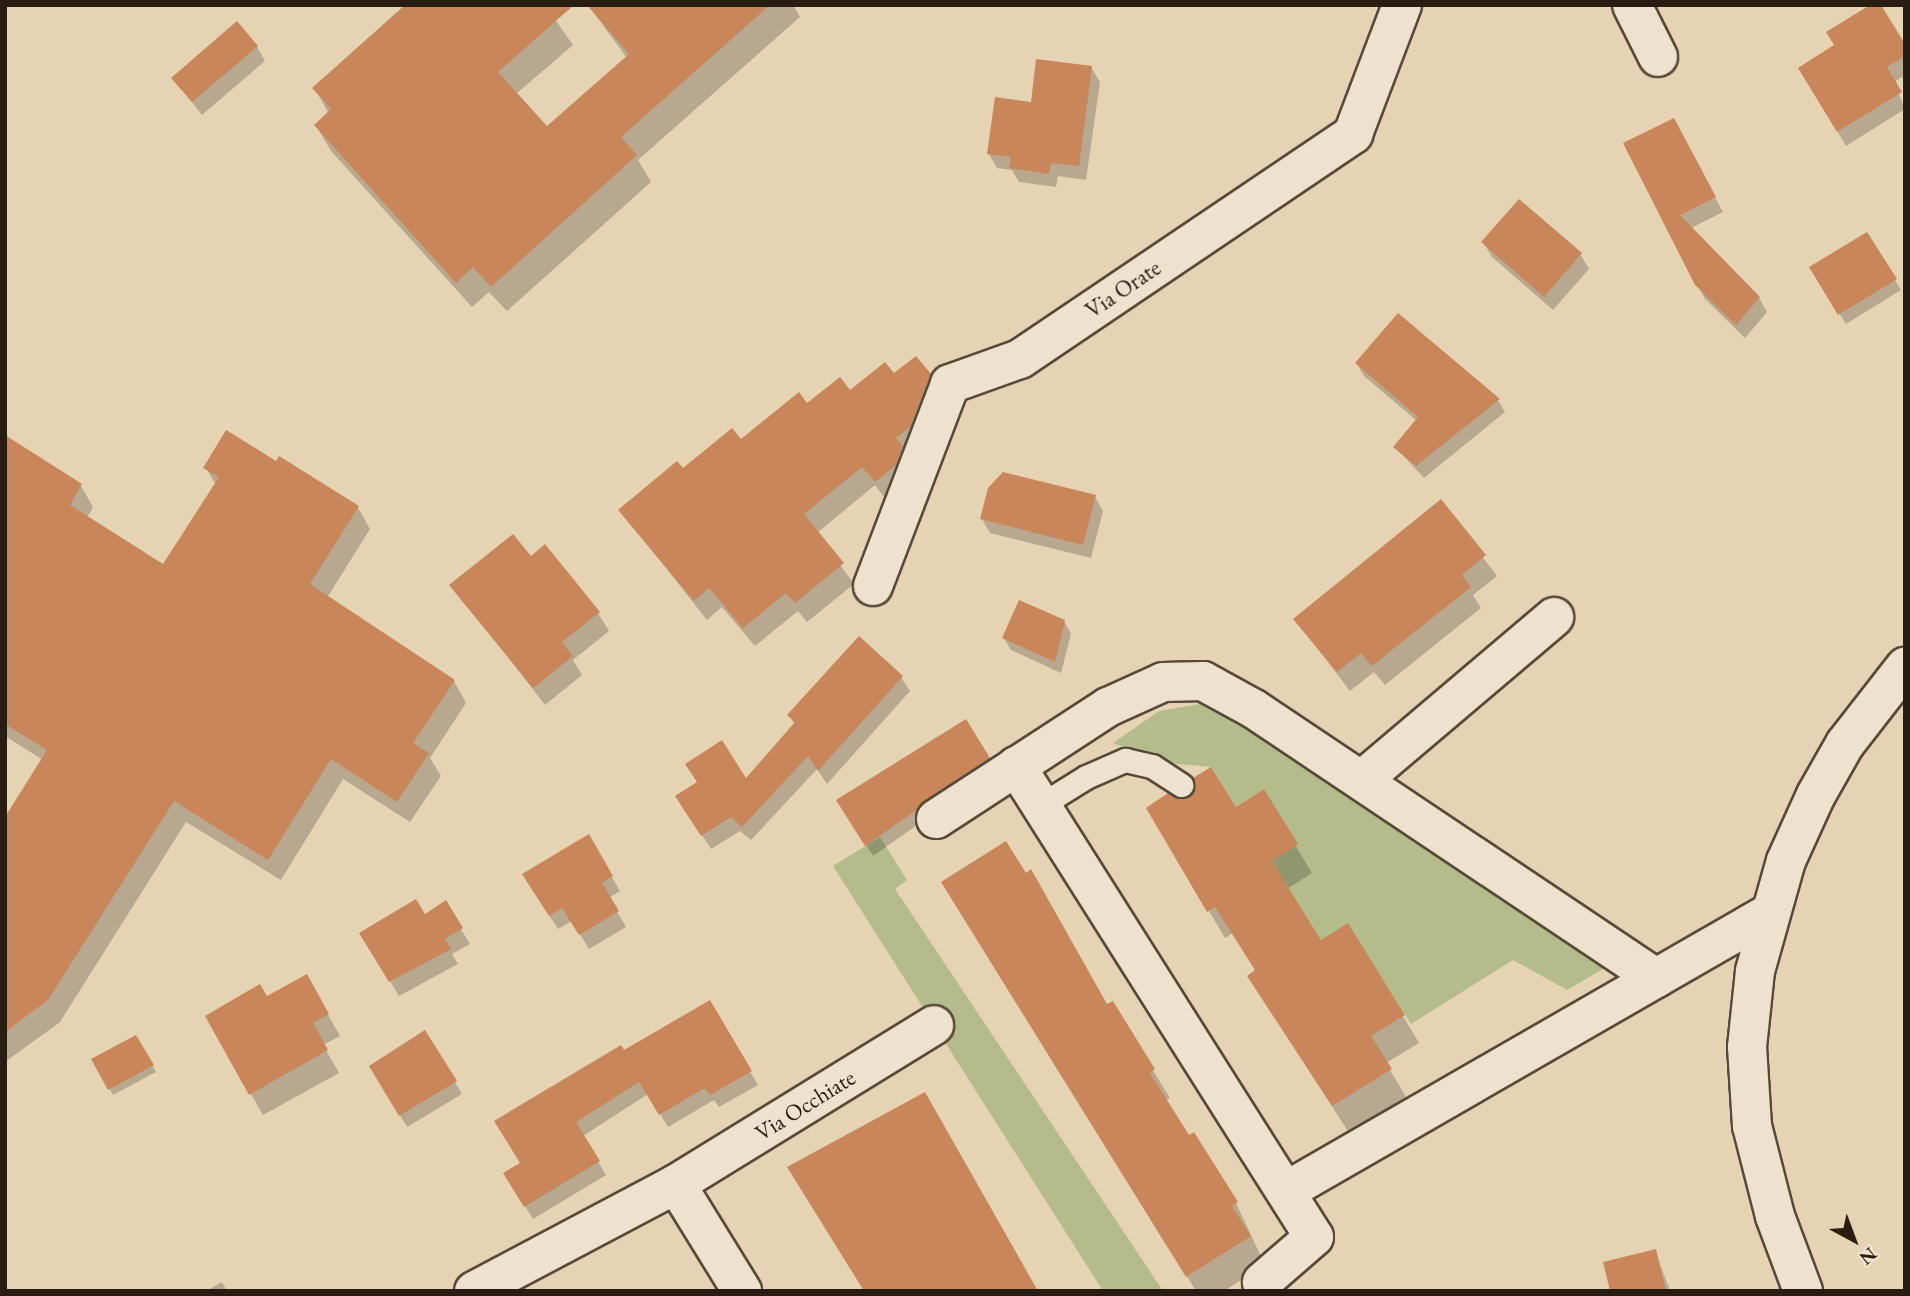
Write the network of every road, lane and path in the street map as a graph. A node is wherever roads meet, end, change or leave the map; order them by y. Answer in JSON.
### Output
{"nodes":[{"id":1,"x":1402,"y":5,"type":"edge"},
{"id":2,"x":1632,"y":5,"type":"edge"},
{"id":3,"x":1658,"y":57,"type":"dead end"},
{"id":4,"x":873,"y":586,"type":"dead end"},
{"id":5,"x":1554,"y":617,"type":"dead end"},
{"id":6,"x":1905,"y":667,"type":"edge"},
{"id":7,"x":1016,"y":766,"type":"junction"},
{"id":8,"x":1362,"y":780,"type":"junction"},
{"id":9,"x":1181,"y":785,"type":"dead end"},
{"id":10,"x":1041,"y":805,"type":"junction"},
{"id":11,"x":936,"y":819,"type":"dead end"},
{"id":12,"x":1770,"y":912,"type":"junction"},
{"id":13,"x":1656,"y":978,"type":"junction"},
{"id":14,"x":934,"y":1026,"type":"dead end"},
{"id":15,"x":676,"y":1184,"type":"junction"},
{"id":16,"x":1288,"y":1190,"type":"junction"},
{"id":17,"x":1262,"y":1282,"type":"dead end"},
{"id":18,"x":474,"y":1291,"type":"edge"},
{"id":19,"x":742,"y":1291,"type":"edge"},
{"id":20,"x":1802,"y":1291,"type":"edge"}],
"edges":[{"from":1,"to":4,"type":"street","name":"Via Orate"},
{"from":2,"to":3,"type":"street"},
{"from":5,"to":8,"type":"street"},
{"from":6,"to":12,"type":"street"},
{"from":7,"to":8,"type":"street"},
{"from":7,"to":10,"type":"street"},
{"from":7,"to":11,"type":"street"},
{"from":8,"to":13,"type":"street"},
{"from":9,"to":10,"type":"lane"},
{"from":10,"to":16,"type":"street"},
{"from":12,"to":13,"type":"street"},
{"from":12,"to":20,"type":"street"},
{"from":13,"to":16,"type":"street"},
{"from":14,"to":15,"type":"street","name":"Via Occhiate"},
{"from":15,"to":18,"type":"street","name":"Via Occhiate"},
{"from":15,"to":19,"type":"street"},
{"from":16,"to":17,"type":"street"}]}
